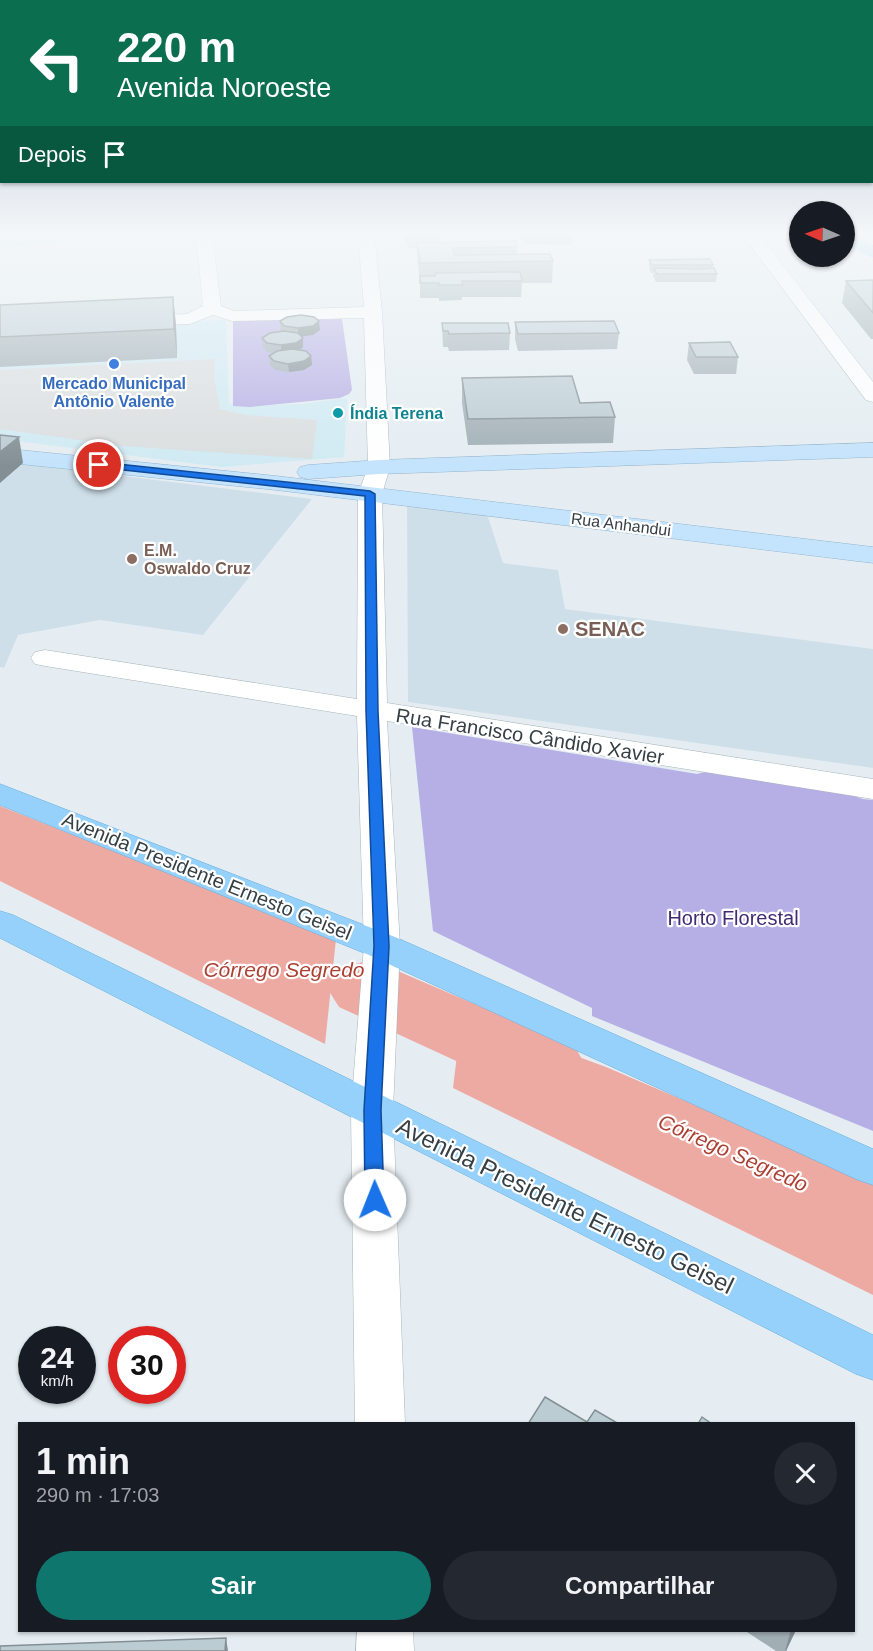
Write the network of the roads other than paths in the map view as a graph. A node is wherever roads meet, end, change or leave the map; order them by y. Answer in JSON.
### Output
{"nodes":[{"id":1,"x":207,"y":311,"type":"edge"},
{"id":2,"x":218,"y":311,"type":"edge"},
{"id":3,"x":808,"y":311,"type":"edge"},
{"id":4,"x":373,"y":312,"type":"joint"},
{"id":5,"x":113,"y":323,"type":"edge"},
{"id":6,"x":873,"y":396,"type":"edge"},
{"id":7,"x":873,"y":450,"type":"edge"},
{"id":8,"x":0,"y":455,"type":"edge"},
{"id":9,"x":374,"y":481,"type":"junction"},
{"id":10,"x":873,"y":555,"type":"edge"},
{"id":11,"x":45,"y":658,"type":"dead end"},
{"id":12,"x":372,"y":711,"type":"junction"},
{"id":13,"x":873,"y":789,"type":"edge"},
{"id":14,"x":0,"y":794,"type":"edge"},
{"id":15,"x":0,"y":923,"type":"edge"},
{"id":16,"x":381,"y":956,"type":"junction"},
{"id":17,"x":372,"y":1110,"type":"junction"},
{"id":18,"x":873,"y":1168,"type":"edge"},
{"id":19,"x":873,"y":1359,"type":"edge"},
{"id":20,"x":380,"y":1422,"type":"edge"},
{"id":21,"x":385,"y":1632,"type":"edge"},
{"id":22,"x":385,"y":1651,"type":"edge"}],
"edges":[{"from":1,"to":5,"type":"street"},
{"from":2,"to":4,"type":"street"},
{"from":3,"to":6,"type":"street"},
{"from":4,"to":9,"type":"street"},
{"from":7,"to":9,"type":"street"},
{"from":8,"to":9,"type":"street"},
{"from":9,"to":10,"type":"street","name":"Rua Anhandui"},
{"from":9,"to":12,"type":"street"},
{"from":11,"to":12,"type":"street","name":"Rua Francisco Cândido Xavier"},
{"from":12,"to":13,"type":"street","name":"Rua Francisco Cândido Xavier"},
{"from":12,"to":16,"type":"street"},
{"from":14,"to":16,"type":"main road","name":"Avenida Presidente Ernesto Geisel"},
{"from":15,"to":17,"type":"main road","name":"Avenida Presidente Ernesto Geisel"},
{"from":16,"to":17,"type":"street"},
{"from":16,"to":18,"type":"main road","name":"Avenida Presidente Ernesto Geisel"},
{"from":17,"to":19,"type":"main road","name":"Avenida Presidente Ernesto Geisel"},
{"from":17,"to":20,"type":"street"},
{"from":21,"to":22,"type":"street"}]}
